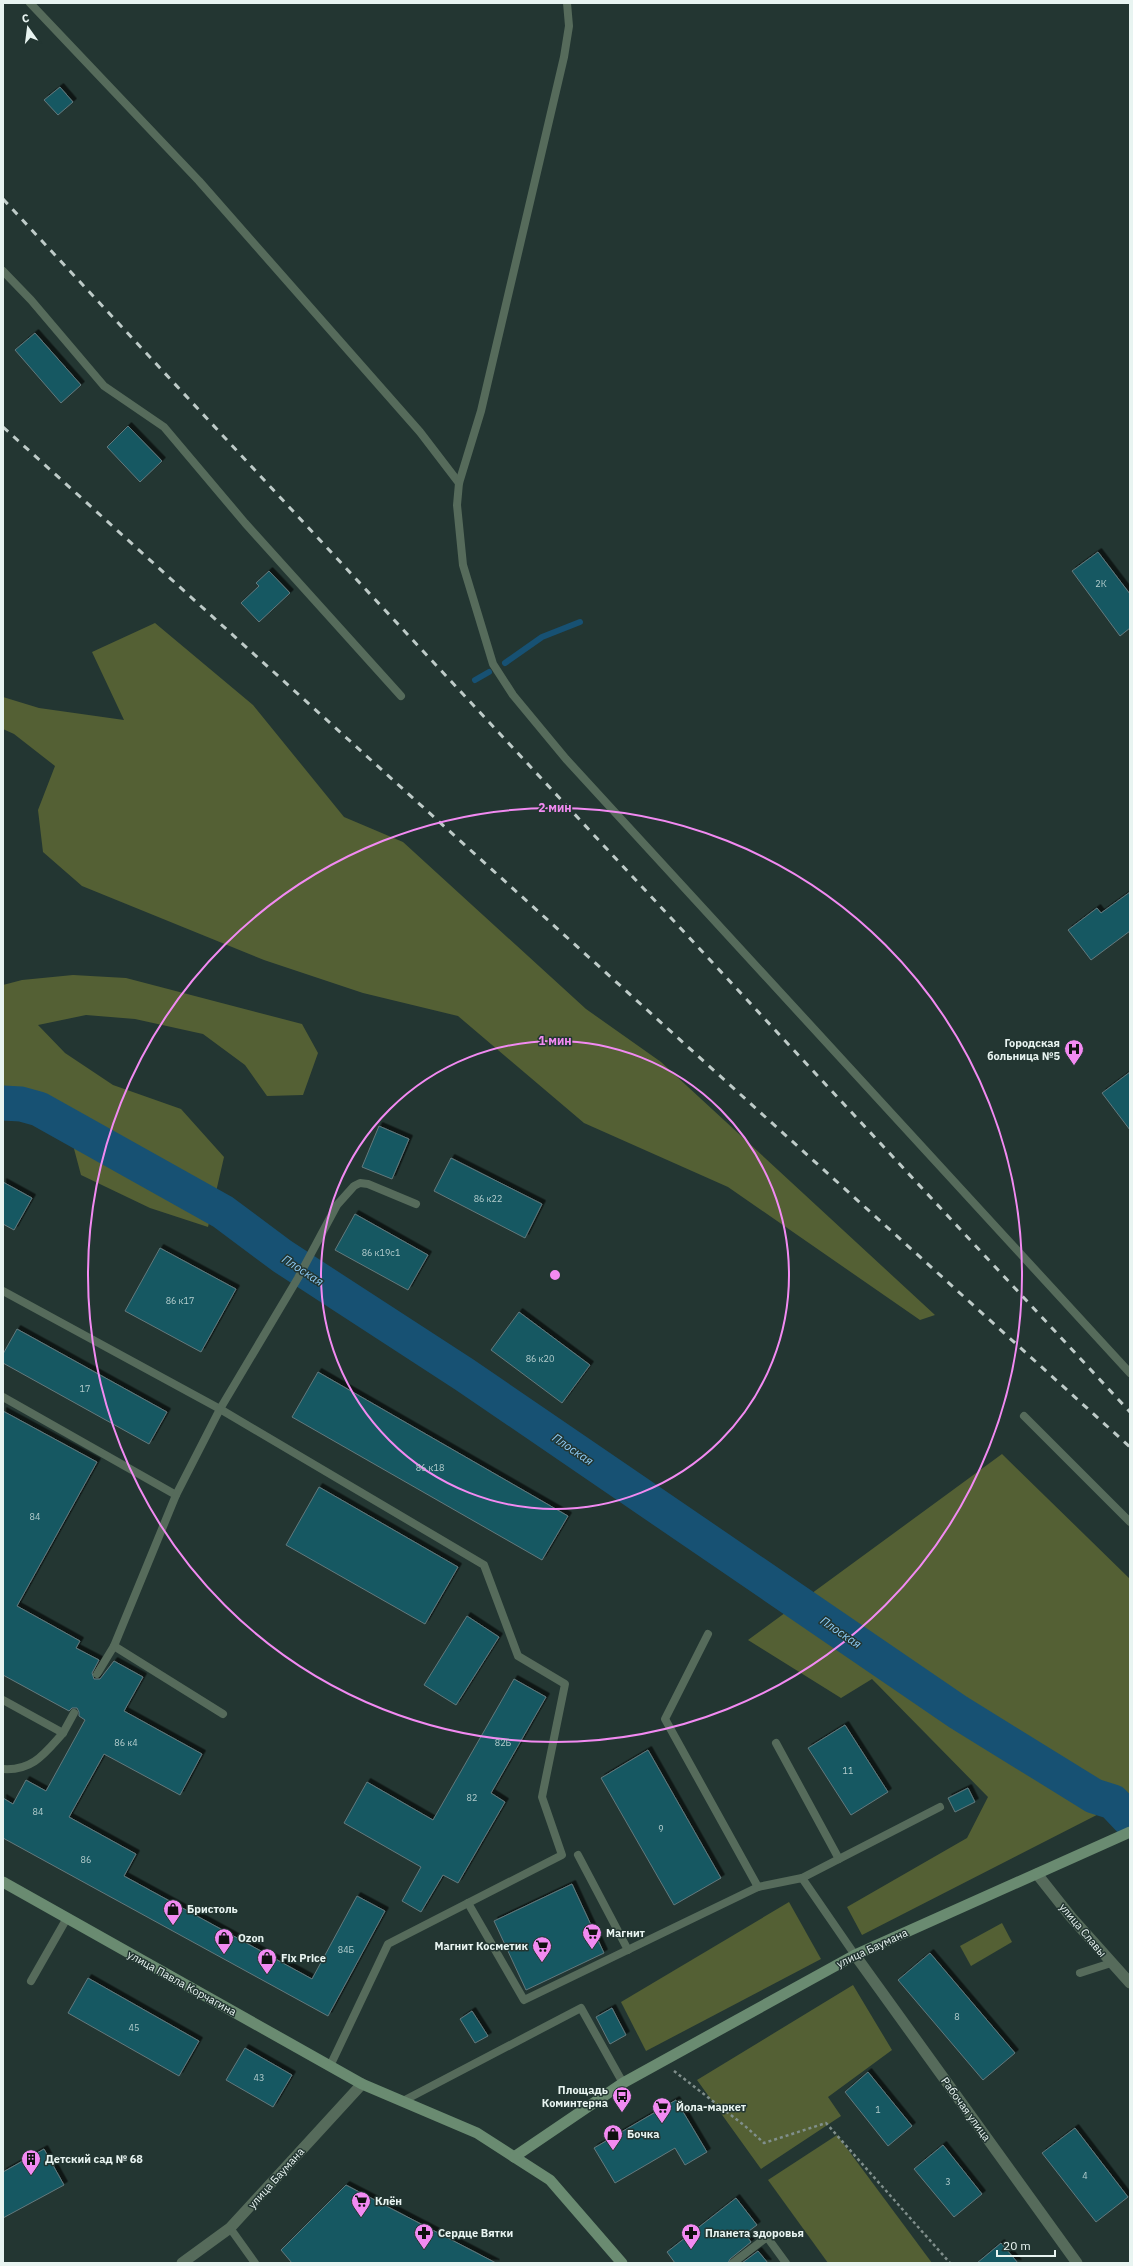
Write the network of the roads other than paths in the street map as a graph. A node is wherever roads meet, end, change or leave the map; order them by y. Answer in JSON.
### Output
{"nodes":[{"id":1,"x":30,"y":3,"type":"edge"},
{"id":2,"x":567,"y":3,"type":"edge"},
{"id":3,"x":3,"y":271,"type":"edge"},
{"id":4,"x":459,"y":483,"type":"junction"},
{"id":5,"x":401,"y":696,"type":"dead end"},
{"id":6,"x":416,"y":1204,"type":"dead end"},
{"id":7,"x":3,"y":1291,"type":"edge"},
{"id":8,"x":1130,"y":1373,"type":"edge"},
{"id":9,"x":3,"y":1397,"type":"edge"},
{"id":10,"x":220,"y":1409,"type":"junction"},
{"id":11,"x":1024,"y":1416,"type":"dead end"},
{"id":12,"x":176,"y":1495,"type":"junction"},
{"id":13,"x":1130,"y":1522,"type":"edge"},
{"id":14,"x":708,"y":1634,"type":"dead end"},
{"id":15,"x":114,"y":1646,"type":"junction"},
{"id":16,"x":97,"y":1674,"type":"dead end"},
{"id":17,"x":3,"y":1700,"type":"edge"},
{"id":18,"x":74,"y":1713,"type":"dead end"},
{"id":19,"x":223,"y":1714,"type":"dead end"},
{"id":20,"x":63,"y":1733,"type":"junction"},
{"id":21,"x":776,"y":1743,"type":"dead end"},
{"id":22,"x":3,"y":1769,"type":"edge"},
{"id":23,"x":940,"y":1807,"type":"dead end"},
{"id":24,"x":1130,"y":1832,"type":"edge"},
{"id":25,"x":578,"y":1855,"type":"dead end"},
{"id":26,"x":839,"y":1859,"type":"junction"},
{"id":27,"x":1037,"y":1874,"type":"junction"},
{"id":28,"x":802,"y":1878,"type":"junction"},
{"id":29,"x":3,"y":1882,"type":"edge"},
{"id":30,"x":758,"y":1888,"type":"junction"},
{"id":31,"x":468,"y":1903,"type":"junction"},
{"id":32,"x":67,"y":1918,"type":"junction"},
{"id":33,"x":628,"y":1950,"type":"junction"},
{"id":34,"x":855,"y":1954,"type":"junction"},
{"id":35,"x":1111,"y":1963,"type":"junction"},
{"id":36,"x":1080,"y":1973,"type":"dead end"},
{"id":37,"x":31,"y":1981,"type":"dead end"},
{"id":38,"x":1130,"y":1983,"type":"edge"},
{"id":39,"x":330,"y":2066,"type":"junction"},
{"id":40,"x":623,"y":2083,"type":"junction"},
{"id":41,"x":362,"y":2084,"type":"junction"},
{"id":42,"x":402,"y":2101,"type":"junction"},
{"id":43,"x":514,"y":2157,"type":"junction"},
{"id":44,"x":230,"y":2228,"type":"junction"},
{"id":45,"x":182,"y":2263,"type":"edge"},
{"id":46,"x":255,"y":2263,"type":"edge"},
{"id":47,"x":622,"y":2263,"type":"edge"},
{"id":48,"x":733,"y":2263,"type":"edge"},
{"id":49,"x":786,"y":2263,"type":"edge"},
{"id":50,"x":1077,"y":2263,"type":"edge"}],
"edges":[{"from":1,"to":4,"type":"lane"},
{"from":2,"to":4,"type":"lane"},
{"from":3,"to":5,"type":"lane"},
{"from":4,"to":8,"type":"lane"},
{"from":6,"to":10,"type":"lane"},
{"from":7,"to":10,"type":"lane"},
{"from":9,"to":12,"type":"lane"},
{"from":10,"to":12,"type":"lane"},
{"from":10,"to":31,"type":"lane"},
{"from":11,"to":13,"type":"lane"},
{"from":12,"to":15,"type":"lane"},
{"from":14,"to":30,"type":"lane"},
{"from":15,"to":16,"type":"lane"},
{"from":15,"to":19,"type":"lane"},
{"from":17,"to":20,"type":"lane"},
{"from":18,"to":20,"type":"lane"},
{"from":20,"to":22,"type":"lane"},
{"from":21,"to":26,"type":"lane"},
{"from":23,"to":26,"type":"lane"},
{"from":24,"to":27,"type":"main road","name":"улица Баумана"},
{"from":25,"to":33,"type":"lane"},
{"from":26,"to":28,"type":"lane"},
{"from":27,"to":34,"type":"main road","name":"улица Баумана"},
{"from":27,"to":35,"type":"street","name":"улица Славы"},
{"from":28,"to":30,"type":"lane"},
{"from":28,"to":34,"type":"lane"},
{"from":29,"to":32,"type":"main road","name":"улица Павла Корчагина"},
{"from":30,"to":33,"type":"lane"},
{"from":31,"to":33,"type":"lane"},
{"from":31,"to":39,"type":"lane"},
{"from":32,"to":37,"type":"lane"},
{"from":32,"to":39,"type":"main road","name":"улица Павла Корчагина"},
{"from":34,"to":40,"type":"main road","name":"улица Баумана"},
{"from":34,"to":50,"type":"street","name":"Рабочая улица"},
{"from":35,"to":36,"type":"lane"},
{"from":35,"to":38,"type":"street","name":"улица Славы"},
{"from":39,"to":41,"type":"main road","name":"улица Павла Корчагина"},
{"from":40,"to":42,"type":"lane"},
{"from":40,"to":43,"type":"main road"},
{"from":41,"to":42,"type":"main road","name":"улица Павла Корчагина"},
{"from":41,"to":44,"type":"street","name":"улица Баумана"},
{"from":42,"to":43,"type":"main road","name":"улица Павла Корчагина"},
{"from":43,"to":47,"type":"main road"},
{"from":44,"to":45,"type":"street","name":"улица Баумана"},
{"from":44,"to":46,"type":"lane"},
{"from":48,"to":49,"type":"lane"}]}
